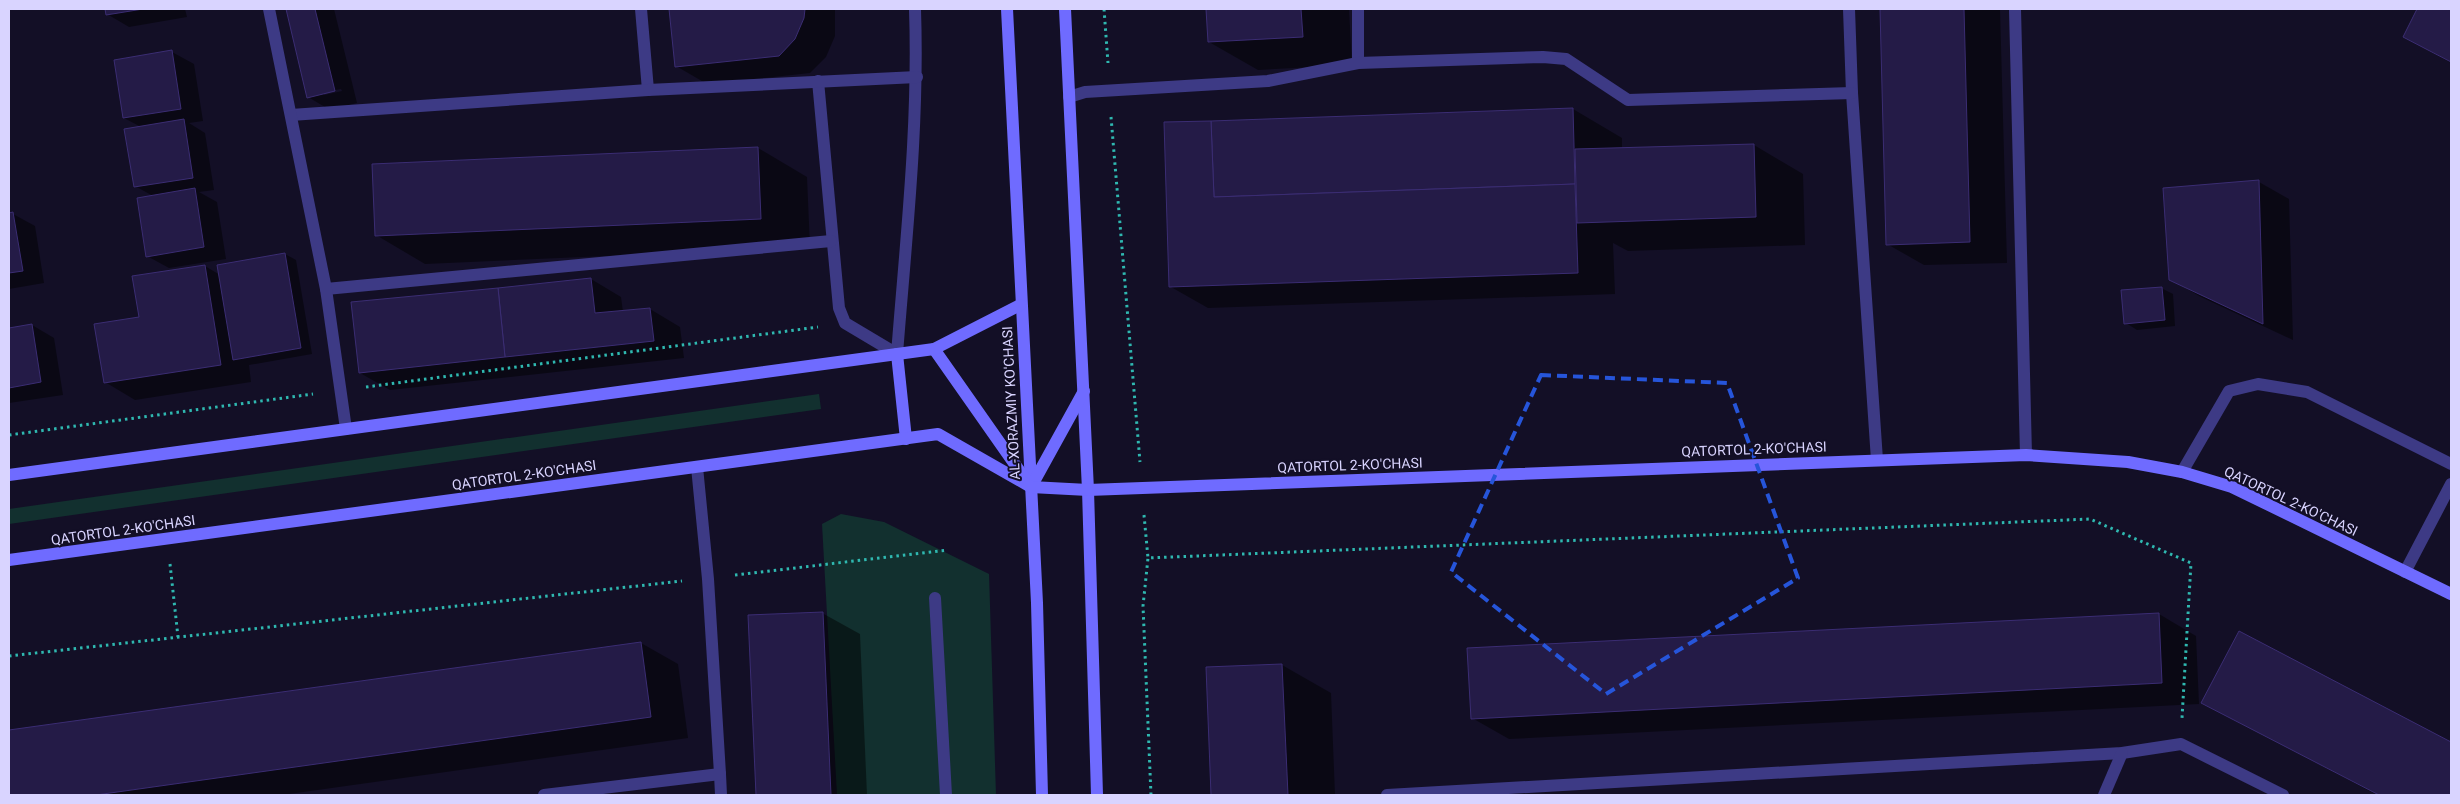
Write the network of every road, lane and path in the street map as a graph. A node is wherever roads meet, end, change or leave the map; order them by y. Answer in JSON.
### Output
{"nodes":[{"id":1,"x":269,"y":9,"type":"edge"},
{"id":2,"x":641,"y":9,"type":"edge"},
{"id":3,"x":915,"y":9,"type":"edge"},
{"id":4,"x":1006,"y":9,"type":"edge"},
{"id":5,"x":1065,"y":9,"type":"edge"},
{"id":6,"x":1104,"y":9,"type":"edge"},
{"id":7,"x":1358,"y":9,"type":"edge"},
{"id":8,"x":1849,"y":9,"type":"edge"},
{"id":9,"x":2015,"y":9,"type":"edge"},
{"id":10,"x":1358,"y":63,"type":"junction"},
{"id":11,"x":917,"y":77,"type":"junction"},
{"id":12,"x":818,"y":81,"type":"junction"},
{"id":13,"x":648,"y":90,"type":"junction"},
{"id":14,"x":1109,"y":91,"type":"junction"},
{"id":15,"x":1852,"y":93,"type":"junction"},
{"id":16,"x":1069,"y":97,"type":"junction"},
{"id":17,"x":291,"y":114,"type":"junction"},
{"id":18,"x":831,"y":241,"type":"junction"},
{"id":19,"x":326,"y":289,"type":"junction"},
{"id":20,"x":1020,"y":305,"type":"junction"},
{"id":21,"x":845,"y":324,"type":"junction"},
{"id":22,"x":934,"y":349,"type":"junction"},
{"id":23,"x":897,"y":354,"type":"junction"},
{"id":24,"x":341,"y":390,"type":"junction"},
{"id":25,"x":1084,"y":391,"type":"junction"},
{"id":26,"x":346,"y":429,"type":"junction"},
{"id":27,"x":9,"y":435,"type":"edge"},
{"id":28,"x":906,"y":439,"type":"junction"},
{"id":29,"x":2026,"y":455,"type":"junction"},
{"id":30,"x":1876,"y":460,"type":"junction"},
{"id":31,"x":2451,"y":464,"type":"edge"},
{"id":32,"x":697,"y":467,"type":"junction"},
{"id":33,"x":2182,"y":472,"type":"junction"},
{"id":34,"x":9,"y":475,"type":"edge"},
{"id":35,"x":2451,"y":484,"type":"edge"},
{"id":36,"x":1031,"y":488,"type":"junction"},
{"id":37,"x":1142,"y":488,"type":"junction"},
{"id":38,"x":1088,"y":490,"type":"junction"},
{"id":39,"x":167,"y":539,"type":"junction"},
{"id":40,"x":948,"y":550,"type":"dead end"},
{"id":41,"x":1148,"y":558,"type":"junction"},
{"id":42,"x":9,"y":560,"type":"edge"},
{"id":43,"x":2405,"y":572,"type":"junction"},
{"id":44,"x":708,"y":578,"type":"junction"},
{"id":45,"x":2451,"y":594,"type":"edge"},
{"id":46,"x":935,"y":598,"type":"dead end"},
{"id":47,"x":178,"y":637,"type":"junction"},
{"id":48,"x":9,"y":656,"type":"edge"},
{"id":49,"x":2181,"y":744,"type":"junction"},
{"id":50,"x":2122,"y":753,"type":"junction"},
{"id":51,"x":720,"y":774,"type":"junction"},
{"id":52,"x":544,"y":795,"type":"edge"},
{"id":53,"x":721,"y":795,"type":"edge"},
{"id":54,"x":946,"y":795,"type":"edge"},
{"id":55,"x":1042,"y":795,"type":"edge"},
{"id":56,"x":1096,"y":795,"type":"edge"},
{"id":57,"x":1152,"y":795,"type":"edge"},
{"id":58,"x":1387,"y":795,"type":"edge"},
{"id":59,"x":2104,"y":795,"type":"edge"},
{"id":60,"x":2283,"y":795,"type":"edge"}],
"edges":[{"from":1,"to":17,"type":"street"},
{"from":2,"to":13,"type":"street"},
{"from":3,"to":11,"type":"street"},
{"from":4,"to":20,"type":"main road","name":"AL-XORAZMIY KO'CHASI"},
{"from":5,"to":16,"type":"main road"},
{"from":6,"to":14,"type":"path"},
{"from":7,"to":10,"type":"street"},
{"from":8,"to":15,"type":"street"},
{"from":9,"to":29,"type":"street"},
{"from":10,"to":14,"type":"street"},
{"from":10,"to":15,"type":"street"},
{"from":11,"to":12,"type":"street"},
{"from":11,"to":23,"type":"street"},
{"from":12,"to":13,"type":"street"},
{"from":12,"to":18,"type":"street"},
{"from":13,"to":17,"type":"street"},
{"from":14,"to":16,"type":"street"},
{"from":14,"to":37,"type":"path"},
{"from":15,"to":30,"type":"street"},
{"from":16,"to":25,"type":"main road"},
{"from":17,"to":19,"type":"street"},
{"from":18,"to":19,"type":"street"},
{"from":18,"to":21,"type":"street"},
{"from":19,"to":24,"type":"street"},
{"from":20,"to":22,"type":"main road"},
{"from":20,"to":36,"type":"main road","name":"AL-XORAZMIY KO'CHASI"},
{"from":21,"to":23,"type":"street"},
{"from":21,"to":24,"type":"path"},
{"from":22,"to":23,"type":"main road"},
{"from":22,"to":36,"type":"main road"},
{"from":23,"to":26,"type":"main road"},
{"from":23,"to":28,"type":"main road"},
{"from":24,"to":26,"type":"street"},
{"from":24,"to":27,"type":"path"},
{"from":25,"to":36,"type":"main road"},
{"from":25,"to":38,"type":"main road"},
{"from":26,"to":34,"type":"main road"},
{"from":28,"to":32,"type":"main road","name":"QATORTOL 2-KO'CHASI"},
{"from":28,"to":36,"type":"main road","name":"QATORTOL 2-KO'CHASI"},
{"from":29,"to":30,"type":"main road","name":"QATORTOL 2-KO'CHASI"},
{"from":29,"to":33,"type":"main road","name":"QATORTOL 2-KO'CHASI"},
{"from":30,"to":37,"type":"main road","name":"QATORTOL 2-KO'CHASI"},
{"from":31,"to":33,"type":"street"},
{"from":32,"to":39,"type":"main road","name":"QATORTOL 2-KO'CHASI"},
{"from":32,"to":44,"type":"street"},
{"from":33,"to":43,"type":"main road","name":"QATORTOL 2-KO'CHASI"},
{"from":35,"to":43,"type":"street"},
{"from":36,"to":38,"type":"main road","name":"QATORTOL 2-KO'CHASI"},
{"from":36,"to":55,"type":"main road","name":"AL-XORAZMIY KO'CHASI"},
{"from":37,"to":38,"type":"main road","name":"QATORTOL 2-KO'CHASI"},
{"from":37,"to":41,"type":"path"},
{"from":38,"to":56,"type":"main road"},
{"from":39,"to":42,"type":"main road","name":"QATORTOL 2-KO'CHASI"},
{"from":39,"to":47,"type":"path"},
{"from":40,"to":44,"type":"path"},
{"from":41,"to":49,"type":"path"},
{"from":41,"to":57,"type":"path"},
{"from":43,"to":45,"type":"main road","name":"QATORTOL 2-KO'CHASI"},
{"from":44,"to":47,"type":"path"},
{"from":44,"to":51,"type":"street"},
{"from":46,"to":54,"type":"street"},
{"from":47,"to":48,"type":"path"},
{"from":49,"to":50,"type":"street"},
{"from":49,"to":60,"type":"street"},
{"from":50,"to":58,"type":"street"},
{"from":50,"to":59,"type":"street"},
{"from":51,"to":52,"type":"street"},
{"from":51,"to":53,"type":"street"}]}
